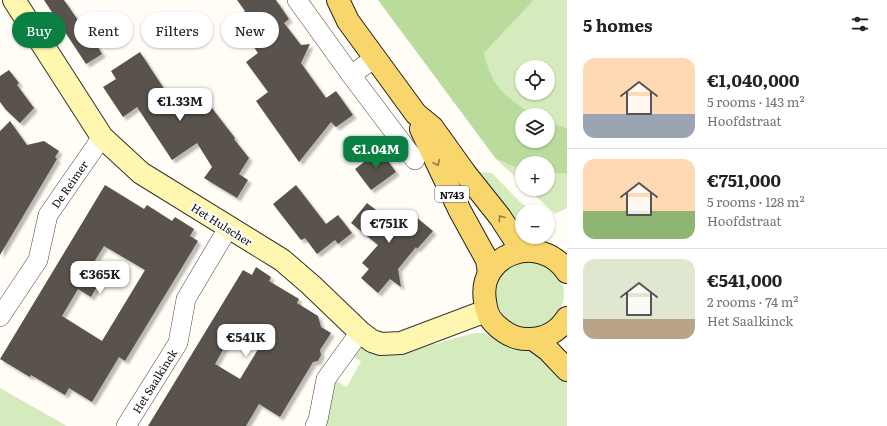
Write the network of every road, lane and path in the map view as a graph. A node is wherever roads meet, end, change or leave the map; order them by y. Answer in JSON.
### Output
{"nodes":[{"id":1,"x":14,"y":0,"type":"edge"},
{"id":2,"x":297,"y":0,"type":"edge"},
{"id":3,"x":327,"y":0,"type":"edge"},
{"id":4,"x":338,"y":0,"type":"edge"},
{"id":5,"x":348,"y":21,"type":"junction"},
{"id":6,"x":375,"y":58,"type":"junction"},
{"id":7,"x":350,"y":75,"type":"junction"},
{"id":8,"x":416,"y":114,"type":"junction"},
{"id":9,"x":102,"y":137,"type":"junction"},
{"id":10,"x":415,"y":160,"type":"dead end"},
{"id":11,"x":228,"y":228,"type":"junction"},
{"id":12,"x":522,"y":251,"type":"junction"},
{"id":13,"x":564,"y":262,"type":"edge"},
{"id":14,"x":490,"y":273,"type":"junction"},
{"id":15,"x":486,"y":311,"type":"junction"},
{"id":16,"x":0,"y":317,"type":"edge"},
{"id":17,"x":567,"y":318,"type":"edge"},
{"id":18,"x":360,"y":332,"type":"junction"},
{"id":19,"x":534,"y":339,"type":"junction"},
{"id":20,"x":567,"y":370,"type":"edge"},
{"id":21,"x":126,"y":426,"type":"edge"},
{"id":22,"x":315,"y":426,"type":"edge"}],
"edges":[{"from":1,"to":9,"type":"street","name":"Het Hulscher"},
{"from":2,"to":7,"type":"street"},
{"from":3,"to":5,"type":"main road","number":"N743"},
{"from":4,"to":5,"type":"main road","number":"N743"},
{"from":5,"to":6,"type":"main road","number":"N743"},
{"from":6,"to":7,"type":"street"},
{"from":6,"to":8,"type":"main road","number":"N743"},
{"from":7,"to":10,"type":"street"},
{"from":12,"to":8,"type":"main road","number":"N743","one_way":true},
{"from":8,"to":14,"type":"main road","number":"N743","one_way":true},
{"from":9,"to":11,"type":"street","name":"Het Hulscher"},
{"from":9,"to":16,"type":"street","name":"De Reimer"},
{"from":11,"to":18,"type":"street","name":"Het Hulscher"},
{"from":11,"to":21,"type":"street","name":"Het Saalkinck"},
{"from":12,"to":13,"type":"main road"},
{"from":12,"to":14,"type":"main road"},
{"from":14,"to":15,"type":"main road"},
{"from":15,"to":18,"type":"street","name":"Het Hulscher"},
{"from":15,"to":19,"type":"main road"},
{"from":17,"to":19,"type":"main road"},
{"from":18,"to":22,"type":"street"},
{"from":19,"to":20,"type":"main road"}]}
